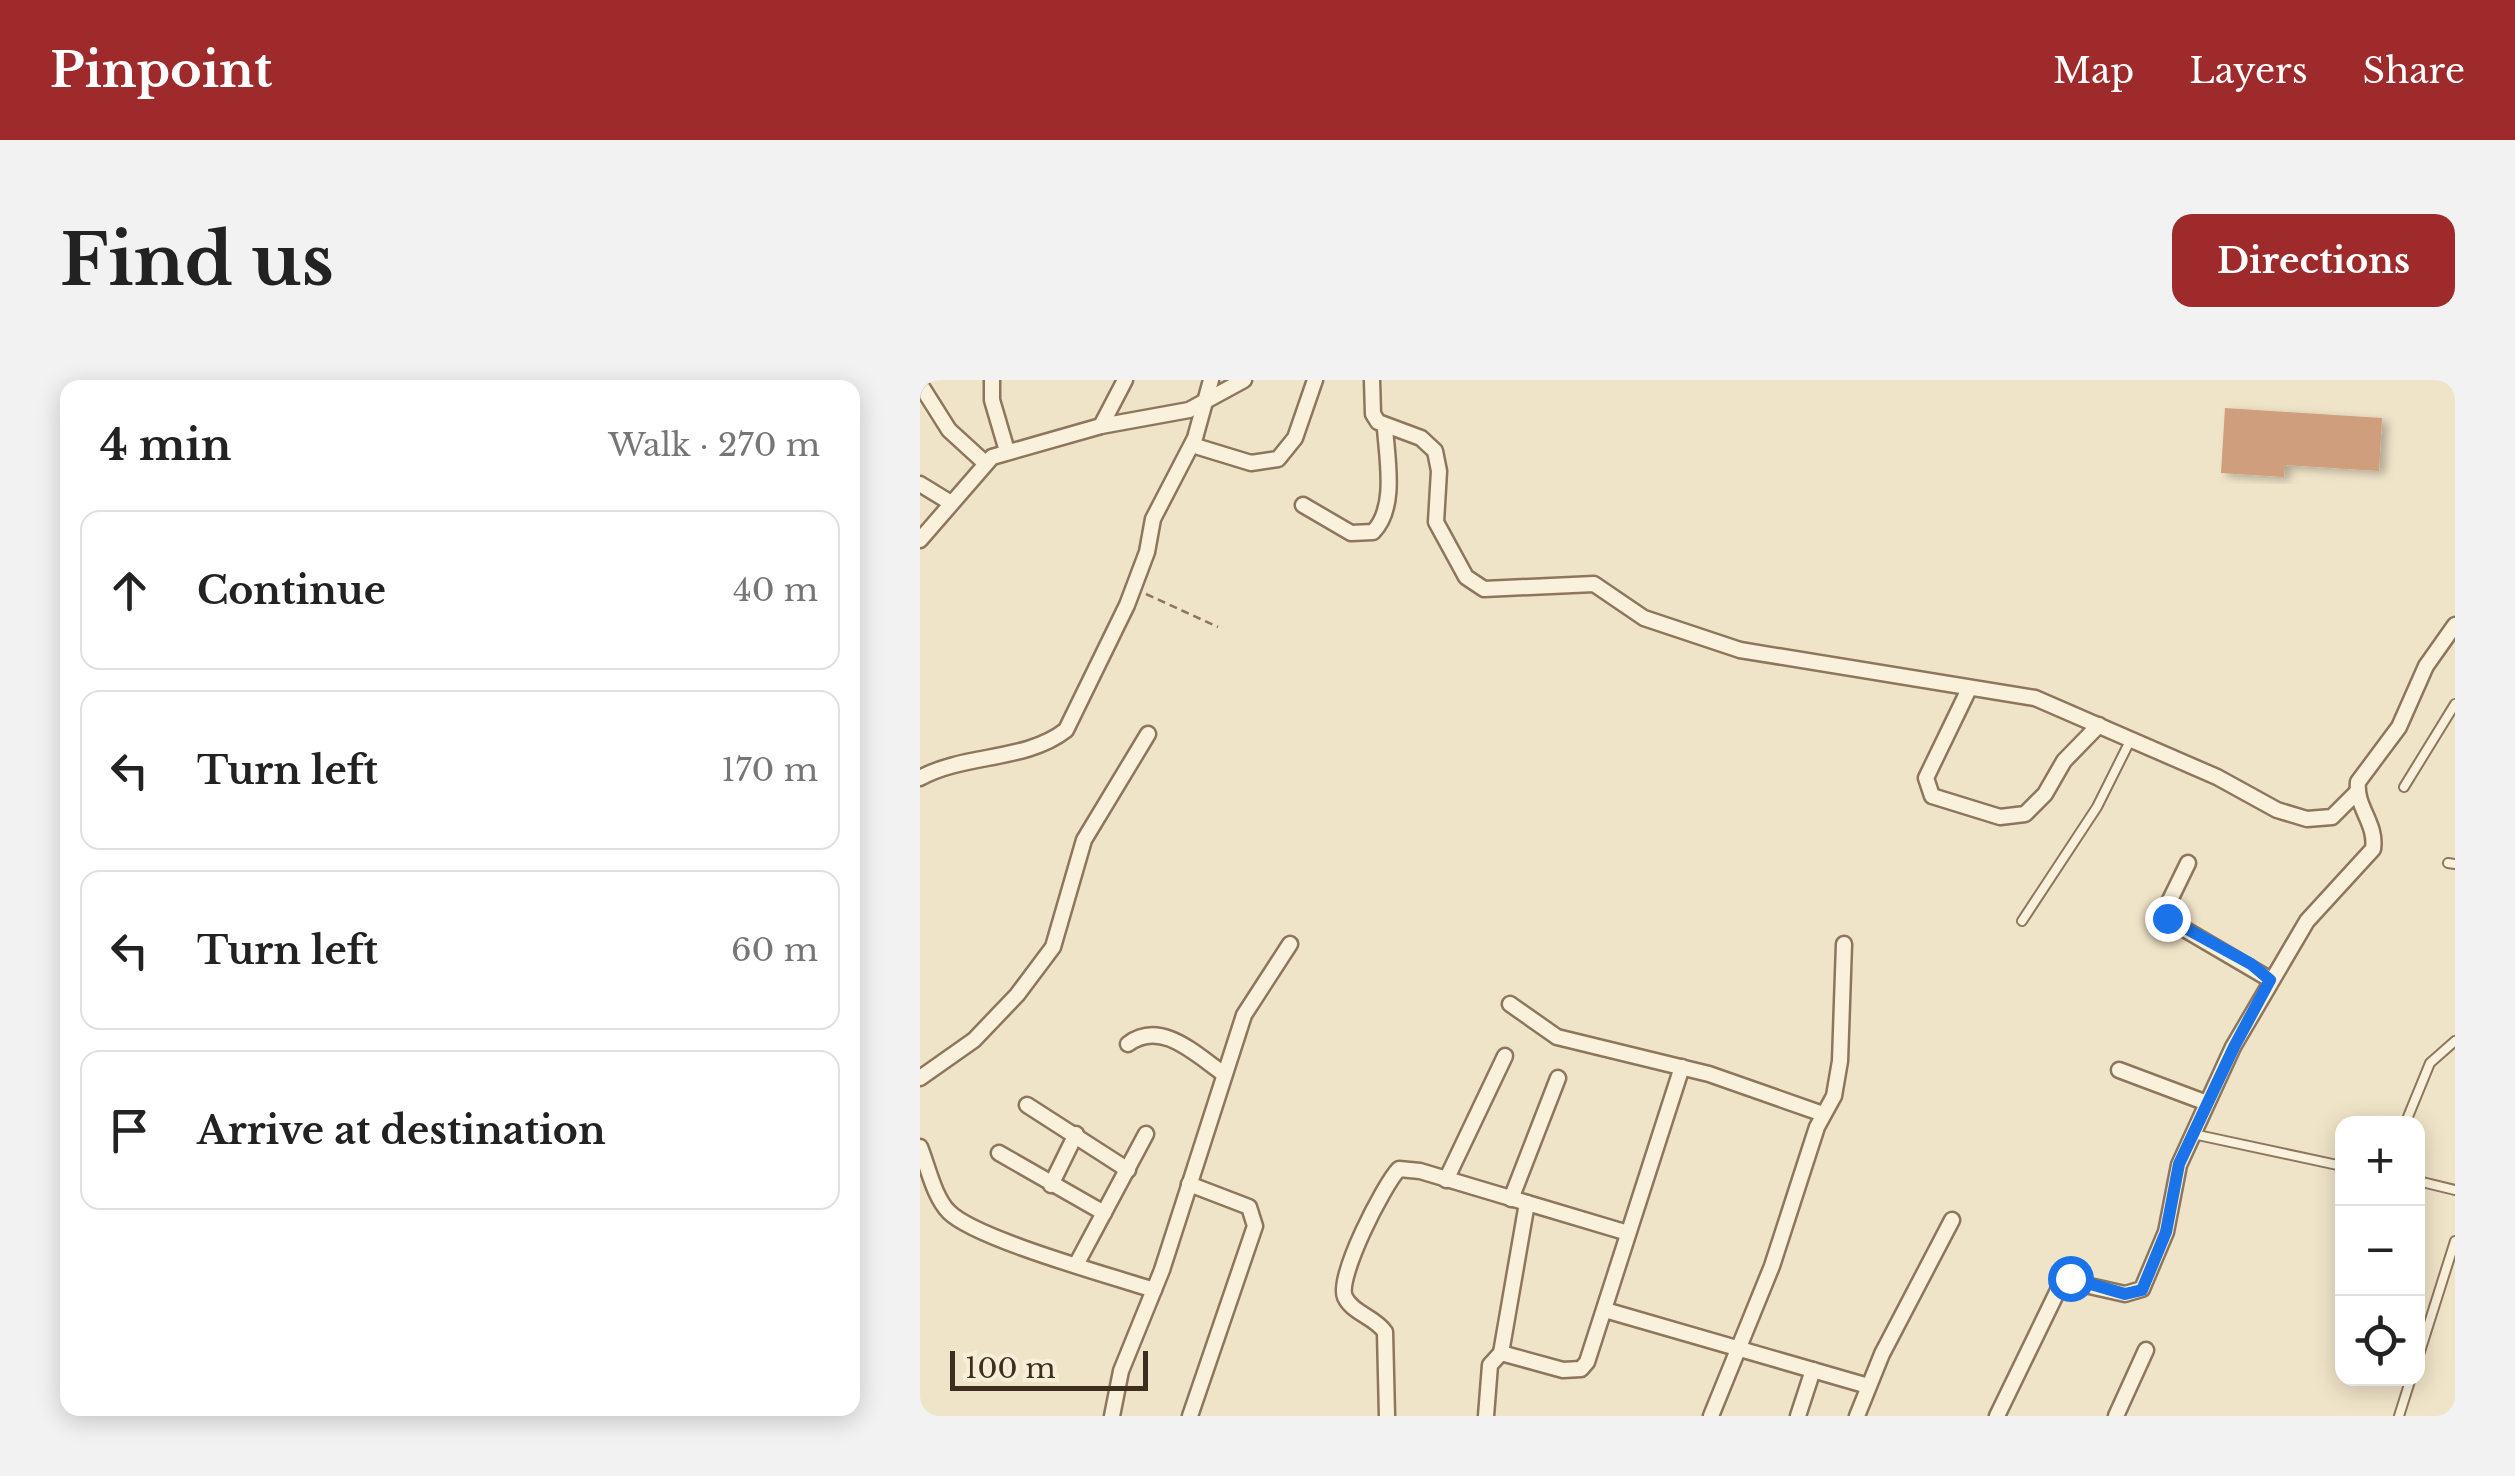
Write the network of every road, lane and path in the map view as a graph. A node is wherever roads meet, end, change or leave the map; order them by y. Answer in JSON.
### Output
{"nodes":[{"id":1,"x":992,"y":380,"type":"edge"},
{"id":2,"x":1125,"y":380,"type":"edge"},
{"id":3,"x":1211,"y":380,"type":"edge"},
{"id":4,"x":1244,"y":380,"type":"edge"},
{"id":5,"x":1315,"y":380,"type":"edge"},
{"id":6,"x":1372,"y":380,"type":"edge"},
{"id":7,"x":920,"y":384,"type":"edge"},
{"id":8,"x":1204,"y":406,"type":"junction"},
{"id":9,"x":1101,"y":426,"type":"junction"},
{"id":10,"x":1385,"y":428,"type":"junction"},
{"id":11,"x":1192,"y":444,"type":"junction"},
{"id":12,"x":1007,"y":451,"type":"junction"},
{"id":13,"x":984,"y":462,"type":"junction"},
{"id":14,"x":920,"y":484,"type":"edge"},
{"id":15,"x":951,"y":503,"type":"junction"},
{"id":16,"x":1303,"y":505,"type":"dead end"},
{"id":17,"x":920,"y":540,"type":"edge"},
{"id":18,"x":1134,"y":588,"type":"junction"},
{"id":19,"x":2455,"y":625,"type":"edge"},
{"id":20,"x":1218,"y":627,"type":"dead end"},
{"id":21,"x":1969,"y":688,"type":"junction"},
{"id":22,"x":2455,"y":704,"type":"edge"},
{"id":23,"x":2099,"y":725,"type":"junction"},
{"id":24,"x":1148,"y":734,"type":"dead end"},
{"id":25,"x":2131,"y":739,"type":"junction"},
{"id":26,"x":920,"y":778,"type":"edge"},
{"id":27,"x":2404,"y":787,"type":"dead end"},
{"id":28,"x":2357,"y":792,"type":"junction"},
{"id":29,"x":2188,"y":863,"type":"dead end"},
{"id":30,"x":2022,"y":922,"type":"dead end"},
{"id":31,"x":1290,"y":944,"type":"dead end"},
{"id":32,"x":1844,"y":944,"type":"dead end"},
{"id":33,"x":2270,"y":980,"type":"junction"},
{"id":34,"x":1510,"y":1004,"type":"dead end"},
{"id":35,"x":2455,"y":1041,"type":"edge"},
{"id":36,"x":1128,"y":1044,"type":"dead end"},
{"id":37,"x":1504,"y":1056,"type":"dead end"},
{"id":38,"x":1682,"y":1066,"type":"junction"},
{"id":39,"x":2119,"y":1070,"type":"dead end"},
{"id":40,"x":1224,"y":1074,"type":"junction"},
{"id":41,"x":920,"y":1078,"type":"edge"},
{"id":42,"x":1558,"y":1078,"type":"dead end"},
{"id":43,"x":2207,"y":1103,"type":"junction"},
{"id":44,"x":1027,"y":1105,"type":"dead end"},
{"id":45,"x":1823,"y":1114,"type":"junction"},
{"id":46,"x":2409,"y":1116,"type":"edge"},
{"id":47,"x":1076,"y":1134,"type":"junction"},
{"id":48,"x":1146,"y":1134,"type":"dead end"},
{"id":49,"x":2193,"y":1134,"type":"junction"},
{"id":50,"x":920,"y":1147,"type":"edge"},
{"id":51,"x":998,"y":1153,"type":"dead end"},
{"id":52,"x":2335,"y":1164,"type":"edge"},
{"id":53,"x":1128,"y":1170,"type":"junction"},
{"id":54,"x":1446,"y":1180,"type":"junction"},
{"id":55,"x":2425,"y":1183,"type":"edge"},
{"id":56,"x":1189,"y":1184,"type":"junction"},
{"id":57,"x":1051,"y":1185,"type":"junction"},
{"id":58,"x":2455,"y":1190,"type":"edge"},
{"id":59,"x":1510,"y":1198,"type":"junction"},
{"id":60,"x":1528,"y":1203,"type":"junction"},
{"id":61,"x":1104,"y":1213,"type":"junction"},
{"id":62,"x":1952,"y":1220,"type":"dead end"},
{"id":63,"x":1628,"y":1233,"type":"junction"},
{"id":64,"x":2455,"y":1241,"type":"edge"},
{"id":65,"x":1076,"y":1265,"type":"junction"},
{"id":66,"x":1154,"y":1290,"type":"junction"},
{"id":67,"x":1605,"y":1310,"type":"junction"},
{"id":68,"x":2425,"y":1336,"type":"edge"},
{"id":69,"x":1738,"y":1348,"type":"junction"},
{"id":70,"x":2146,"y":1350,"type":"dead end"},
{"id":71,"x":1501,"y":1353,"type":"junction"},
{"id":72,"x":1813,"y":1370,"type":"junction"},
{"id":73,"x":1868,"y":1386,"type":"junction"},
{"id":74,"x":2408,"y":1386,"type":"edge"},
{"id":75,"x":1112,"y":1416,"type":"edge"},
{"id":76,"x":1190,"y":1416,"type":"edge"},
{"id":77,"x":1387,"y":1416,"type":"edge"},
{"id":78,"x":1486,"y":1416,"type":"edge"},
{"id":79,"x":1711,"y":1416,"type":"edge"},
{"id":80,"x":1798,"y":1416,"type":"edge"},
{"id":81,"x":1857,"y":1416,"type":"edge"},
{"id":82,"x":1997,"y":1416,"type":"edge"},
{"id":83,"x":2116,"y":1416,"type":"edge"},
{"id":84,"x":2399,"y":1416,"type":"edge"}],
"edges":[{"from":1,"to":12,"type":"street"},
{"from":2,"to":9,"type":"street"},
{"from":3,"to":8,"type":"street"},
{"from":4,"to":8,"type":"street"},
{"from":5,"to":11,"type":"street"},
{"from":6,"to":10,"type":"street"},
{"from":7,"to":13,"type":"street"},
{"from":8,"to":9,"type":"street"},
{"from":8,"to":11,"type":"street"},
{"from":9,"to":12,"type":"street"},
{"from":10,"to":16,"type":"street"},
{"from":10,"to":21,"type":"street"},
{"from":11,"to":18,"type":"street"},
{"from":12,"to":13,"type":"street"},
{"from":13,"to":15,"type":"street"},
{"from":14,"to":15,"type":"street"},
{"from":15,"to":17,"type":"street"},
{"from":18,"to":20,"type":"path"},
{"from":18,"to":26,"type":"street"},
{"from":19,"to":28,"type":"street"},
{"from":21,"to":23,"type":"street"},
{"from":21,"to":23,"type":"street"},
{"from":22,"to":27,"type":"lane"},
{"from":23,"to":25,"type":"street"},
{"from":24,"to":41,"type":"street"},
{"from":25,"to":28,"type":"street"},
{"from":25,"to":30,"type":"lane"},
{"from":28,"to":33,"type":"street"},
{"from":29,"to":33,"type":"street"},
{"from":31,"to":40,"type":"street"},
{"from":32,"to":45,"type":"street"},
{"from":33,"to":43,"type":"street"},
{"from":34,"to":38,"type":"street"},
{"from":35,"to":46,"type":"lane"},
{"from":36,"to":40,"type":"street"},
{"from":37,"to":54,"type":"street"},
{"from":38,"to":45,"type":"street"},
{"from":38,"to":63,"type":"street"},
{"from":39,"to":43,"type":"street"},
{"from":40,"to":56,"type":"street"},
{"from":42,"to":59,"type":"street"},
{"from":43,"to":49,"type":"street"},
{"from":44,"to":47,"type":"street"},
{"from":45,"to":69,"type":"street"},
{"from":47,"to":53,"type":"street"},
{"from":47,"to":57,"type":"street"},
{"from":48,"to":53,"type":"street"},
{"from":49,"to":52,"type":"lane"},
{"from":49,"to":82,"type":"street"},
{"from":50,"to":65,"type":"street"},
{"from":51,"to":57,"type":"street"},
{"from":53,"to":61,"type":"street"},
{"from":54,"to":59,"type":"street"},
{"from":54,"to":77,"type":"street"},
{"from":55,"to":58,"type":"lane"},
{"from":56,"to":66,"type":"street"},
{"from":56,"to":76,"type":"street"},
{"from":57,"to":61,"type":"street"},
{"from":59,"to":60,"type":"street"},
{"from":60,"to":63,"type":"street"},
{"from":60,"to":71,"type":"street"},
{"from":61,"to":65,"type":"street"},
{"from":62,"to":73,"type":"street"},
{"from":63,"to":67,"type":"street"},
{"from":64,"to":68,"type":"lane"},
{"from":65,"to":66,"type":"street"},
{"from":66,"to":75,"type":"street"},
{"from":67,"to":69,"type":"street"},
{"from":67,"to":71,"type":"street"},
{"from":69,"to":72,"type":"street"},
{"from":69,"to":79,"type":"street"},
{"from":70,"to":83,"type":"street"},
{"from":71,"to":78,"type":"street"},
{"from":72,"to":73,"type":"street"},
{"from":72,"to":80,"type":"street"},
{"from":73,"to":81,"type":"street"},
{"from":74,"to":84,"type":"lane"}]}
